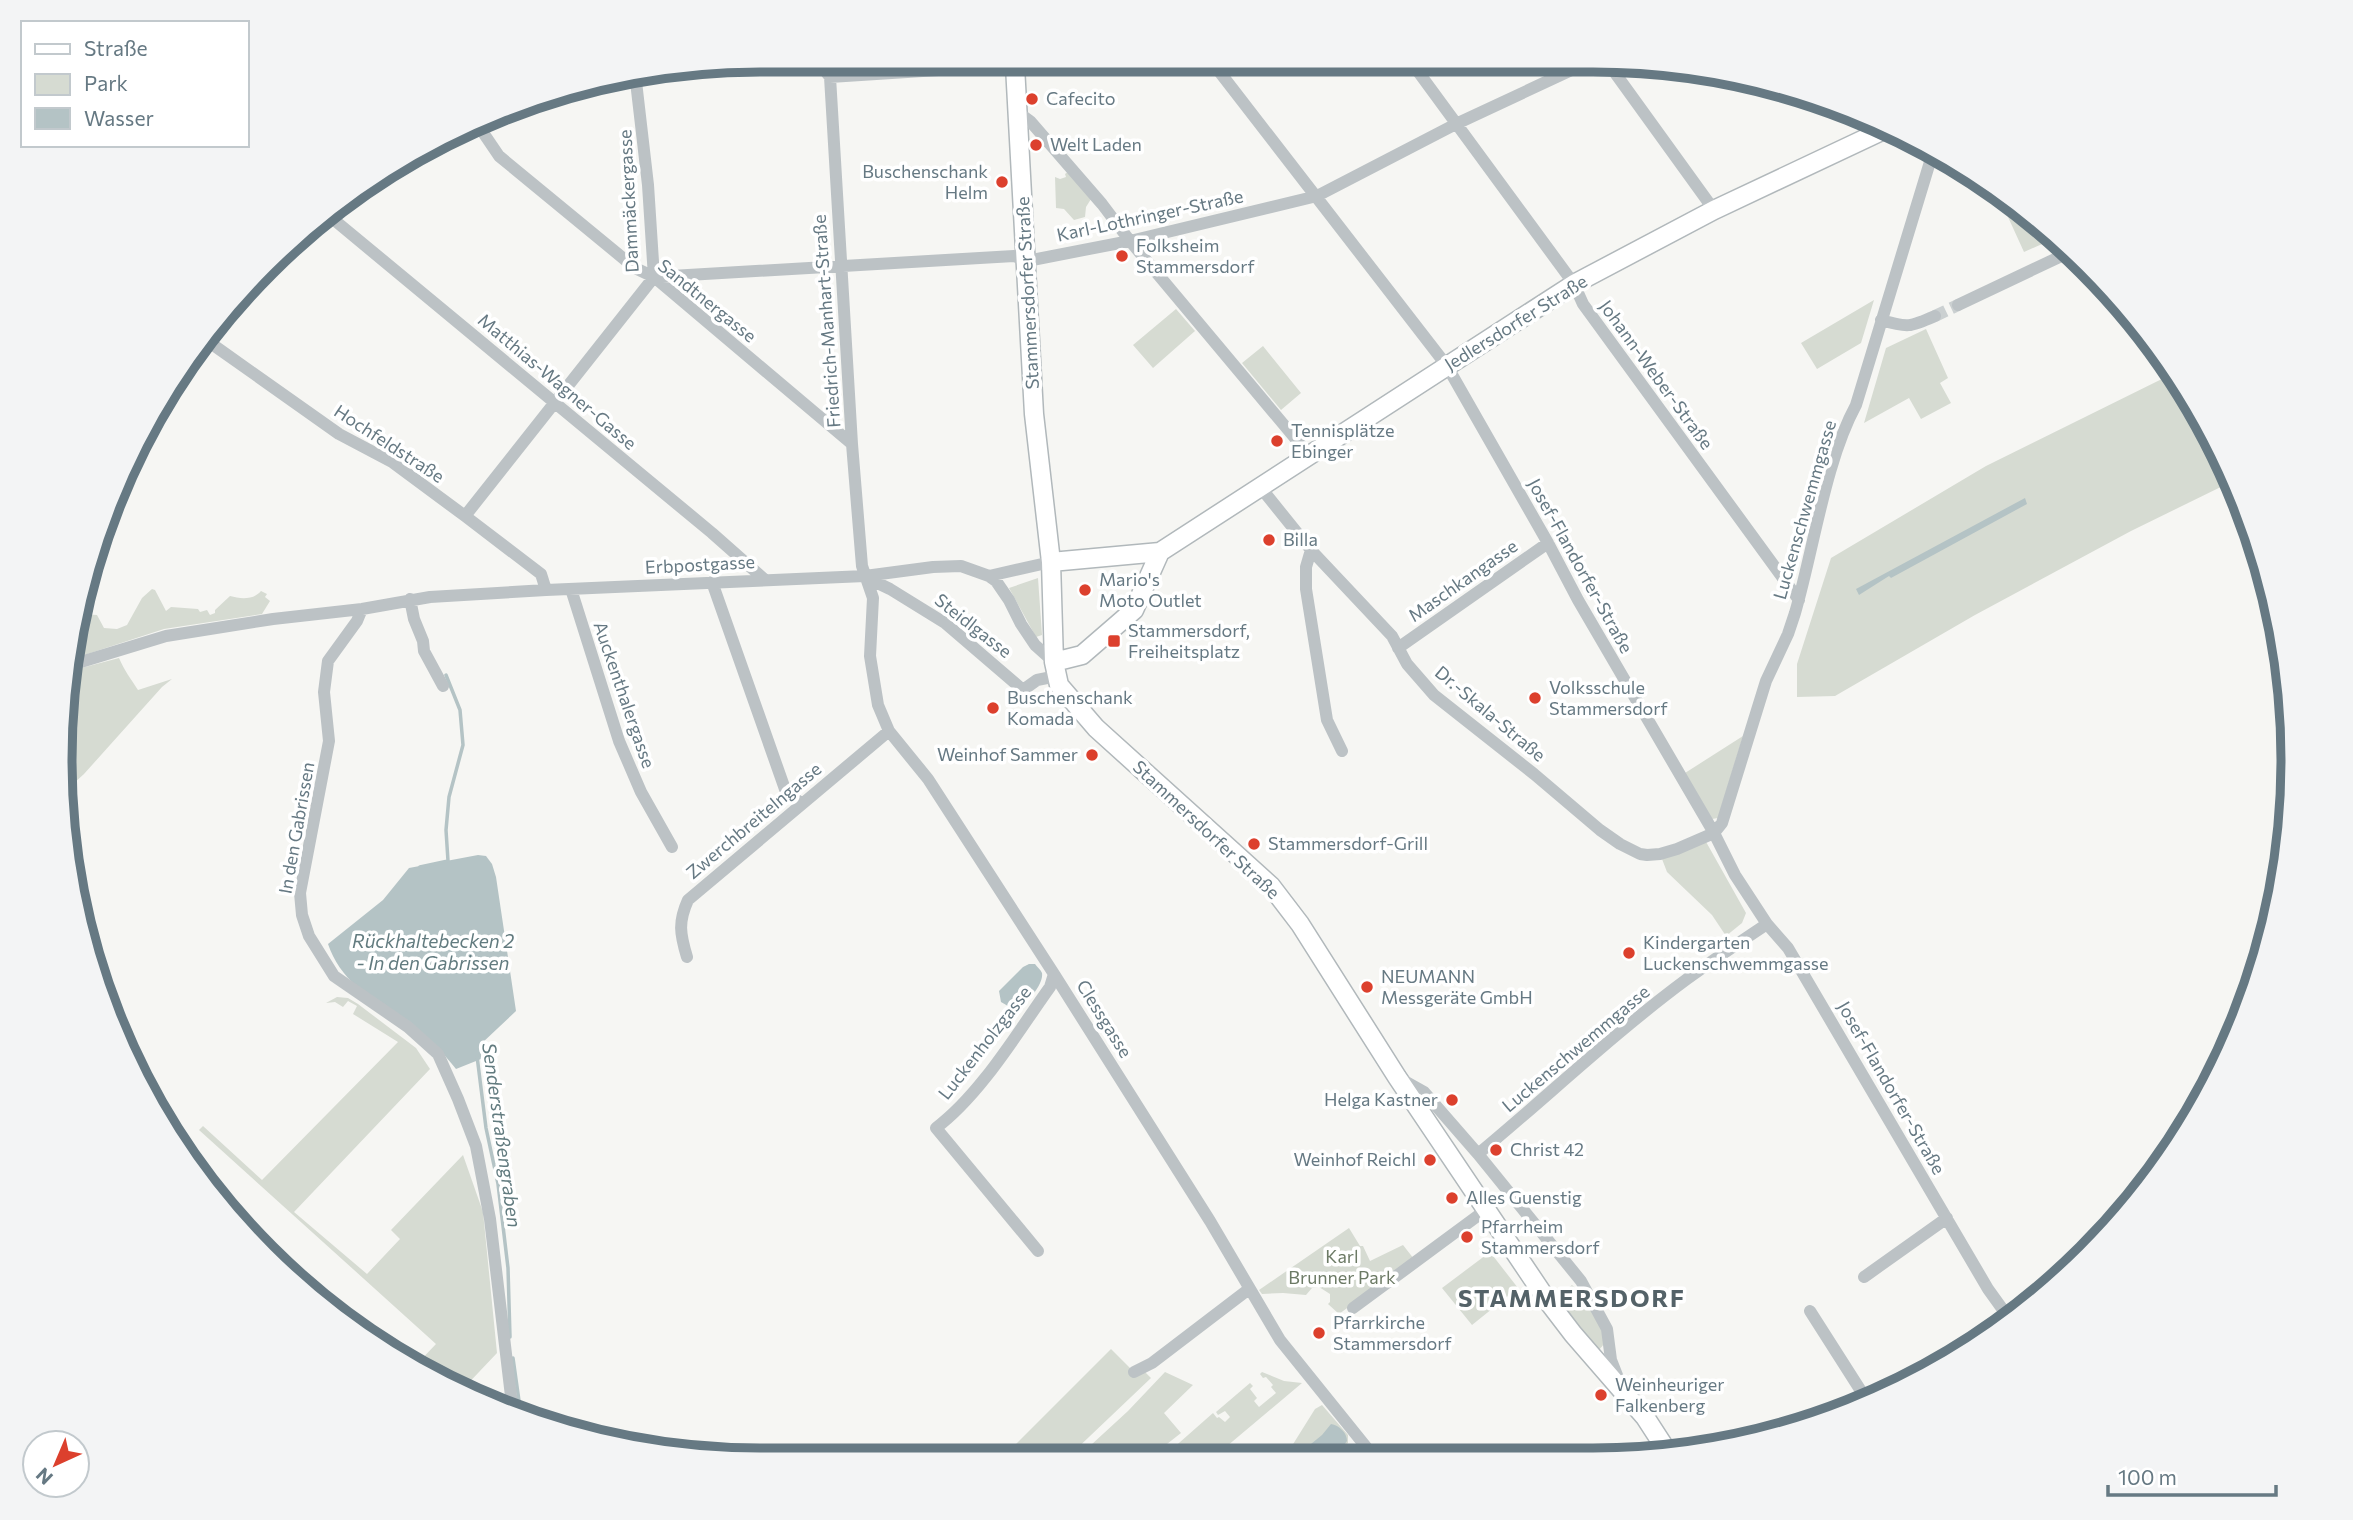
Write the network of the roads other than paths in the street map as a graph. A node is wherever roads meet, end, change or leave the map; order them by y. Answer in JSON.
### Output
{"nodes":[{"id":1,"x":826,"y":72,"type":"edge"},
{"id":2,"x":915,"y":72,"type":"edge"},
{"id":3,"x":1016,"y":72,"type":"edge"},
{"id":4,"x":1220,"y":72,"type":"edge"},
{"id":5,"x":1418,"y":72,"type":"edge"},
{"id":6,"x":1567,"y":72,"type":"edge"},
{"id":7,"x":1615,"y":72,"type":"edge"},
{"id":8,"x":830,"y":78,"type":"junction"},
{"id":9,"x":636,"y":83,"type":"edge"},
{"id":10,"x":1019,"y":113,"type":"junction"},
{"id":11,"x":1456,"y":124,"type":"junction"},
{"id":12,"x":482,"y":131,"type":"edge"},
{"id":13,"x":1876,"y":133,"type":"edge"},
{"id":14,"x":1930,"y":161,"type":"edge"},
{"id":15,"x":1317,"y":196,"type":"junction"},
{"id":16,"x":1714,"y":210,"type":"junction"},
{"id":17,"x":334,"y":220,"type":"edge"},
{"id":18,"x":1130,"y":241,"type":"junction"},
{"id":19,"x":2061,"y":256,"type":"edge"},
{"id":20,"x":1027,"y":261,"type":"junction"},
{"id":21,"x":840,"y":267,"type":"junction"},
{"id":22,"x":654,"y":277,"type":"junction"},
{"id":23,"x":1574,"y":284,"type":"junction"},
{"id":24,"x":1958,"y":305,"type":"tunnel mouth"},
{"id":25,"x":1935,"y":316,"type":"tunnel mouth"},
{"id":26,"x":1881,"y":320,"type":"junction"},
{"id":27,"x":212,"y":344,"type":"edge"},
{"id":28,"x":1447,"y":366,"type":"junction"},
{"id":29,"x":554,"y":402,"type":"junction"},
{"id":30,"x":852,"y":444,"type":"junction"},
{"id":31,"x":1310,"y":456,"type":"junction"},
{"id":32,"x":1261,"y":488,"type":"junction"},
{"id":33,"x":465,"y":516,"type":"junction"},
{"id":34,"x":1548,"y":543,"type":"junction"},
{"id":35,"x":1311,"y":550,"type":"junction"},
{"id":36,"x":1160,"y":552,"type":"junction"},
{"id":37,"x":1051,"y":562,"type":"junction"},
{"id":38,"x":865,"y":576,"type":"junction"},
{"id":39,"x":989,"y":576,"type":"junction"},
{"id":40,"x":764,"y":579,"type":"junction"},
{"id":41,"x":712,"y":582,"type":"junction"},
{"id":42,"x":570,"y":589,"type":"junction"},
{"id":43,"x":546,"y":590,"type":"junction"},
{"id":44,"x":410,"y":599,"type":"junction"},
{"id":45,"x":1799,"y":600,"type":"junction"},
{"id":46,"x":362,"y":610,"type":"junction"},
{"id":47,"x":1398,"y":648,"type":"junction"},
{"id":48,"x":79,"y":662,"type":"edge"},
{"id":49,"x":1056,"y":669,"type":"junction"},
{"id":50,"x":443,"y":686,"type":"dead end"},
{"id":51,"x":889,"y":731,"type":"junction"},
{"id":52,"x":1342,"y":751,"type":"dead end"},
{"id":53,"x":801,"y":803,"type":"junction"},
{"id":54,"x":1714,"y":833,"type":"junction"},
{"id":55,"x":672,"y":847,"type":"dead end"},
{"id":56,"x":1767,"y":924,"type":"junction"},
{"id":57,"x":687,"y":957,"type":"dead end"},
{"id":58,"x":1054,"y":974,"type":"junction"},
{"id":59,"x":1397,"y":1077,"type":"junction"},
{"id":60,"x":1478,"y":1154,"type":"junction"},
{"id":61,"x":1487,"y":1209,"type":"junction"},
{"id":62,"x":1947,"y":1218,"type":"junction"},
{"id":63,"x":1038,"y":1251,"type":"dead end"},
{"id":64,"x":1864,"y":1277,"type":"dead end"},
{"id":65,"x":1249,"y":1289,"type":"junction"},
{"id":66,"x":1353,"y":1308,"type":"dead end"},
{"id":67,"x":1810,"y":1311,"type":"dead end"},
{"id":68,"x":2004,"y":1312,"type":"edge"},
{"id":69,"x":1134,"y":1373,"type":"dead end"},
{"id":70,"x":1624,"y":1393,"type":"junction"},
{"id":71,"x":1862,"y":1393,"type":"edge"},
{"id":72,"x":512,"y":1402,"type":"edge"},
{"id":73,"x":1663,"y":1444,"type":"edge"},
{"id":74,"x":1367,"y":1448,"type":"edge"}],
"edges":[{"from":1,"to":8,"type":"street"},
{"from":2,"to":8,"type":"street"},
{"from":3,"to":10,"type":"main road","name":"Stammersdorfer Straße"},
{"from":4,"to":15,"type":"street","name":"Josef-Flandorfer-Straße"},
{"from":5,"to":11,"type":"street","name":"Johann-Weber-Straße"},
{"from":6,"to":11,"type":"street","name":"Karl-Lothringer-Straße"},
{"from":7,"to":16,"type":"street"},
{"from":8,"to":21,"type":"street","name":"Friedrich-Manhart-Straße"},
{"from":9,"to":22,"type":"street","name":"Dammäckergasse"},
{"from":10,"to":18,"type":"street"},
{"from":10,"to":20,"type":"main road","name":"Stammersdorfer Straße"},
{"from":11,"to":15,"type":"street","name":"Karl-Lothringer-Straße"},
{"from":11,"to":23,"type":"street","name":"Johann-Weber-Straße"},
{"from":12,"to":22,"type":"street","name":"Sandtnergasse"},
{"from":13,"to":16,"type":"main road","name":"Jedlersdorfer Straße"},
{"from":14,"to":26,"type":"street","name":"Luckenschwemmgasse"},
{"from":15,"to":18,"type":"street","name":"Karl-Lothringer-Straße"},
{"from":15,"to":28,"type":"street","name":"Josef-Flandorfer-Straße"},
{"from":16,"to":23,"type":"main road","name":"Jedlersdorfer Straße"},
{"from":17,"to":29,"type":"street","name":"Matthias-Wagner-Gasse"},
{"from":18,"to":20,"type":"street","name":"Karl-Lothringer-Straße"},
{"from":18,"to":31,"type":"street"},
{"from":19,"to":24,"type":"street"},
{"from":20,"to":21,"type":"street","name":"Karl-Lothringer-Straße"},
{"from":20,"to":37,"type":"main road","name":"Stammersdorfer Straße"},
{"from":21,"to":22,"type":"street","name":"Karl-Lothringer-Straße"},
{"from":21,"to":30,"type":"street","name":"Friedrich-Manhart-Straße"},
{"from":22,"to":29,"type":"street","name":"Dammäckergasse"},
{"from":22,"to":30,"type":"street","name":"Sandtnergasse"},
{"from":23,"to":28,"type":"main road","name":"Jedlersdorfer Straße"},
{"from":23,"to":45,"type":"street","name":"Johann-Weber-Straße"},
{"from":25,"to":26,"type":"street"},
{"from":26,"to":45,"type":"street","name":"Luckenschwemmgasse"},
{"from":27,"to":33,"type":"street","name":"Hochfeldstraße"},
{"from":28,"to":31,"type":"main road","name":"Jedlersdorfer Straße"},
{"from":28,"to":34,"type":"street","name":"Josef-Flandorfer-Straße"},
{"from":29,"to":33,"type":"street","name":"Dammäckergasse"},
{"from":29,"to":40,"type":"street","name":"Matthias-Wagner-Gasse"},
{"from":30,"to":38,"type":"street","name":"Friedrich-Manhart-Straße"},
{"from":31,"to":32,"type":"main road","name":"Jedlersdorfer Straße"},
{"from":32,"to":35,"type":"street","name":"Dr.-Skala-Straße"},
{"from":32,"to":36,"type":"main road","name":"Jedlersdorfer Straße"},
{"from":33,"to":43,"type":"street","name":"Hochfeldstraße"},
{"from":34,"to":47,"type":"street","name":"Maschkangasse"},
{"from":34,"to":54,"type":"street","name":"Josef-Flandorfer-Straße"},
{"from":35,"to":47,"type":"street","name":"Dr.-Skala-Straße"},
{"from":35,"to":52,"type":"street"},
{"from":36,"to":37,"type":"main road"},
{"from":36,"to":49,"type":"main road"},
{"from":37,"to":39,"type":"street"},
{"from":37,"to":49,"type":"main road","name":"Stammersdorfer Straße"},
{"from":38,"to":39,"type":"street","name":"Erbpostgasse"},
{"from":38,"to":40,"type":"street","name":"Erbpostgasse"},
{"from":38,"to":49,"type":"street","name":"Steidlgasse"},
{"from":38,"to":51,"type":"street","name":"Clessgasse"},
{"from":39,"to":49,"type":"street"},
{"from":40,"to":41,"type":"street","name":"Erbpostgasse"},
{"from":41,"to":42,"type":"street","name":"Erbpostgasse"},
{"from":41,"to":53,"type":"street"},
{"from":42,"to":43,"type":"street","name":"Erbpostgasse"},
{"from":42,"to":55,"type":"street","name":"Auckenthalergasse"},
{"from":43,"to":44,"type":"street","name":"Erbpostgasse"},
{"from":44,"to":46,"type":"street","name":"Erbpostgasse"},
{"from":44,"to":50,"type":"street"},
{"from":45,"to":54,"type":"street","name":"Luckenschwemmgasse"},
{"from":46,"to":48,"type":"street","name":"Erbpostgasse"},
{"from":46,"to":72,"type":"street","name":"In den Gabrissen"},
{"from":47,"to":54,"type":"street","name":"Dr.-Skala-Straße"},
{"from":49,"to":59,"type":"main road","name":"Stammersdorfer Straße"},
{"from":51,"to":53,"type":"street","name":"Zwerchbreitelngasse"},
{"from":51,"to":58,"type":"street","name":"Clessgasse"},
{"from":53,"to":57,"type":"street","name":"Zwerchbreitelngasse"},
{"from":54,"to":56,"type":"street","name":"Josef-Flandorfer-Straße"},
{"from":56,"to":60,"type":"street","name":"Luckenschwemmgasse"},
{"from":56,"to":62,"type":"street","name":"Josef-Flandorfer-Straße"},
{"from":58,"to":63,"type":"street","name":"Luckenholzgasse"},
{"from":58,"to":65,"type":"street","name":"Clessgasse"},
{"from":59,"to":60,"type":"street","name":"Stammersdorfer Straße"},
{"from":59,"to":61,"type":"main road","name":"Stammersdorfer Straße"},
{"from":60,"to":70,"type":"street","name":"Stammersdorfer Straße"},
{"from":61,"to":66,"type":"street"},
{"from":61,"to":70,"type":"main road","name":"Stammersdorfer Straße"},
{"from":62,"to":64,"type":"street"},
{"from":62,"to":68,"type":"street","name":"Josef-Flandorfer-Straße"},
{"from":65,"to":69,"type":"street"},
{"from":65,"to":74,"type":"street","name":"Clessgasse"},
{"from":67,"to":71,"type":"street"},
{"from":70,"to":73,"type":"main road","name":"Stammersdorfer Straße"}]}
